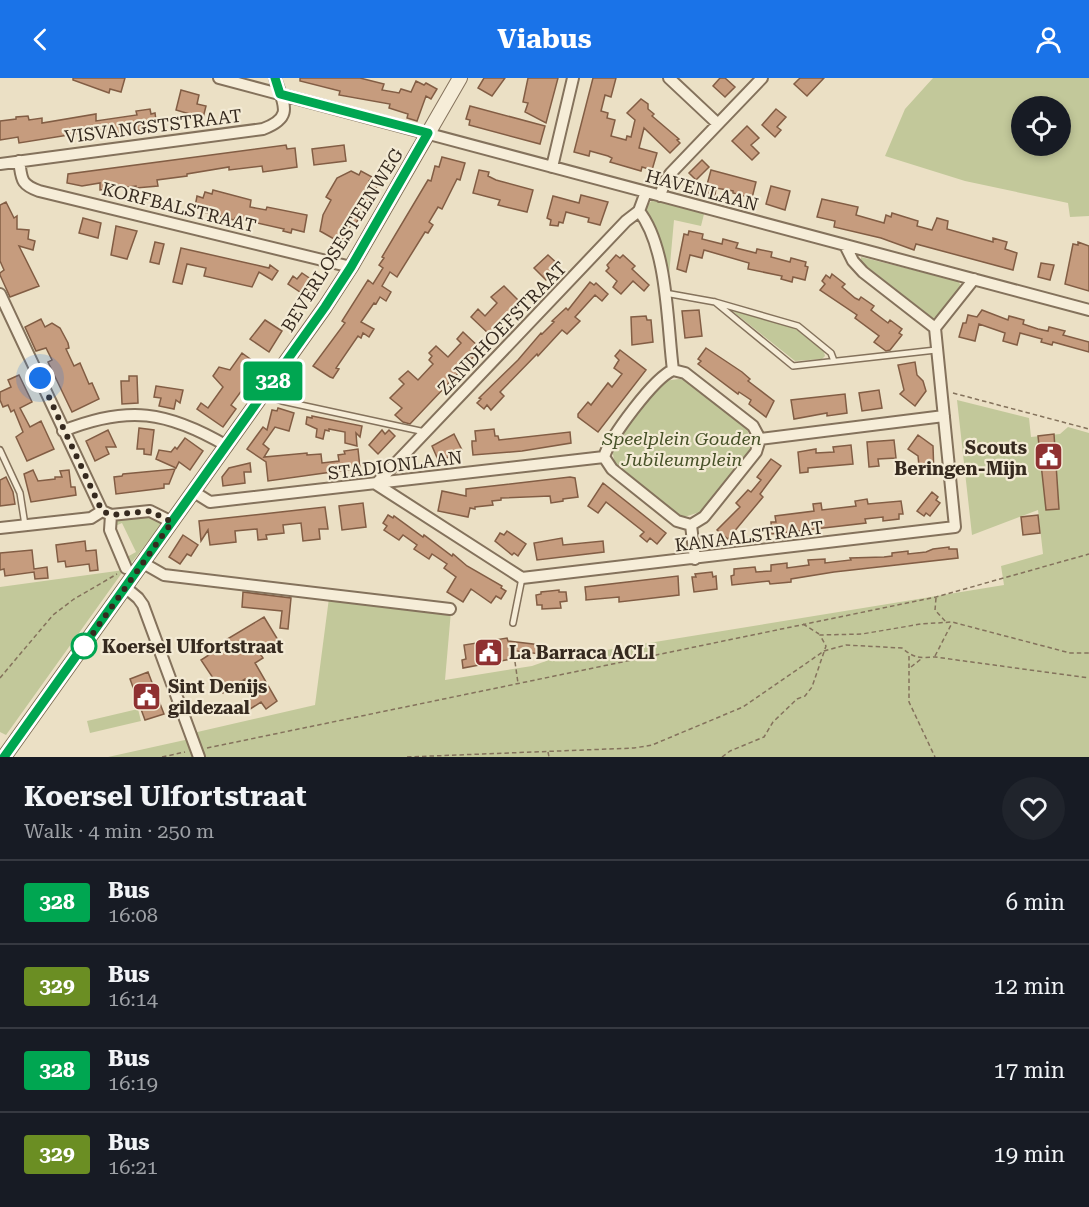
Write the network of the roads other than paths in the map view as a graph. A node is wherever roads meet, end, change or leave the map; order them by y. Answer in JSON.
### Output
{"nodes":[{"id":1,"x":219,"y":78,"type":"edge"},
{"id":2,"x":275,"y":78,"type":"edge"},
{"id":3,"x":460,"y":78,"type":"edge"},
{"id":4,"x":573,"y":78,"type":"edge"},
{"id":5,"x":669,"y":78,"type":"edge"},
{"id":6,"x":762,"y":78,"type":"edge"},
{"id":7,"x":280,"y":94,"type":"junction"},
{"id":8,"x":718,"y":124,"type":"junction"},
{"id":9,"x":428,"y":133,"type":"junction"},
{"id":10,"x":18,"y":161,"type":"junction"},
{"id":11,"x":0,"y":164,"type":"edge"},
{"id":12,"x":552,"y":167,"type":"junction"},
{"id":13,"x":646,"y":192,"type":"junction"},
{"id":14,"x":660,"y":196,"type":"junction"},
{"id":15,"x":639,"y":212,"type":"junction"},
{"id":16,"x":845,"y":244,"type":"junction"},
{"id":17,"x":351,"y":267,"type":"junction"},
{"id":18,"x":974,"y":279,"type":"junction"},
{"id":19,"x":664,"y":293,"type":"junction"},
{"id":20,"x":0,"y":294,"type":"edge"},
{"id":21,"x":715,"y":302,"type":"junction"},
{"id":22,"x":1089,"y":310,"type":"edge"},
{"id":23,"x":935,"y":328,"type":"junction"},
{"id":24,"x":936,"y":350,"type":"junction"},
{"id":25,"x":834,"y":361,"type":"junction"},
{"id":26,"x":673,"y":370,"type":"junction"},
{"id":27,"x":264,"y":394,"type":"junction"},
{"id":28,"x":944,"y":416,"type":"junction"},
{"id":29,"x":63,"y":431,"type":"junction"},
{"id":30,"x":425,"y":432,"type":"junction"},
{"id":31,"x":760,"y":439,"type":"junction"},
{"id":32,"x":227,"y":446,"type":"junction"},
{"id":33,"x":0,"y":450,"type":"edge"},
{"id":34,"x":604,"y":457,"type":"junction"},
{"id":35,"x":375,"y":484,"type":"junction"},
{"id":36,"x":194,"y":492,"type":"junction"},
{"id":37,"x":106,"y":513,"type":"junction"},
{"id":38,"x":172,"y":522,"type":"junction"},
{"id":39,"x":25,"y":525,"type":"junction"},
{"id":40,"x":691,"y":525,"type":"junction"},
{"id":41,"x":0,"y":528,"type":"edge"},
{"id":42,"x":695,"y":559,"type":"junction"},
{"id":43,"x":143,"y":562,"type":"junction"},
{"id":44,"x":126,"y":568,"type":"road end"},
{"id":45,"x":522,"y":578,"type":"junction"},
{"id":46,"x":126,"y":588,"type":"junction"},
{"id":47,"x":450,"y":609,"type":"dead end"},
{"id":48,"x":513,"y":623,"type":"dead end"},
{"id":49,"x":198,"y":753,"type":"edge"},
{"id":50,"x":4,"y":757,"type":"edge"}],
"edges":[{"from":1,"to":7,"type":"street","name":"HAVENLAAN"},
{"from":2,"to":7,"type":"street"},
{"from":3,"to":9,"type":"street","name":"BEVERLOSESTEENWEG"},
{"from":4,"to":12,"type":"street"},
{"from":5,"to":8,"type":"street"},
{"from":6,"to":8,"type":"street"},
{"from":7,"to":9,"type":"street","name":"HAVENLAAN"},
{"from":7,"to":10,"type":"street","name":"VISVANGSTSTRAAT"},
{"from":8,"to":14,"type":"street"},
{"from":9,"to":12,"type":"street","name":"HAVENLAAN"},
{"from":9,"to":17,"type":"street","name":"BEVERLOSESTEENWEG"},
{"from":10,"to":11,"type":"street","name":"VISVANGSTSTRAAT"},
{"from":10,"to":17,"type":"street","name":"KORFBALSTRAAT"},
{"from":12,"to":13,"type":"street","name":"HAVENLAAN"},
{"from":13,"to":14,"type":"street","name":"HAVENLAAN"},
{"from":13,"to":15,"type":"street"},
{"from":14,"to":16,"type":"street","name":"HAVENLAAN"},
{"from":15,"to":19,"type":"street"},
{"from":15,"to":30,"type":"street","name":"ZANDHOEFSTRAAT"},
{"from":16,"to":18,"type":"street","name":"HAVENLAAN"},
{"from":16,"to":23,"type":"street"},
{"from":17,"to":27,"type":"street","name":"BEVERLOSESTEENWEG"},
{"from":18,"to":22,"type":"street","name":"HAVENLAAN"},
{"from":18,"to":23,"type":"street"},
{"from":19,"to":21,"type":"lane"},
{"from":19,"to":26,"type":"street"},
{"from":20,"to":29,"type":"street"},
{"from":21,"to":25,"type":"lane"},
{"from":21,"to":25,"type":"lane"},
{"from":23,"to":24,"type":"street","name":"KANAALSTRAAT"},
{"from":24,"to":25,"type":"lane"},
{"from":24,"to":28,"type":"street","name":"KANAALSTRAAT"},
{"from":26,"to":31,"type":"street"},
{"from":26,"to":34,"type":"street"},
{"from":27,"to":30,"type":"lane"},
{"from":27,"to":32,"type":"street","name":"BEVERLOSESTEENWEG"},
{"from":28,"to":31,"type":"street"},
{"from":28,"to":42,"type":"street","name":"KANAALSTRAAT"},
{"from":29,"to":32,"type":"street"},
{"from":29,"to":37,"type":"street"},
{"from":30,"to":35,"type":"street","name":"ZANDHOEFSTRAAT"},
{"from":31,"to":40,"type":"street"},
{"from":32,"to":36,"type":"street","name":"BEVERLOSESTEENWEG"},
{"from":33,"to":39,"type":"lane"},
{"from":34,"to":35,"type":"street","name":"STADIONLAAN"},
{"from":34,"to":40,"type":"street"},
{"from":35,"to":36,"type":"street","name":"STADIONLAAN"},
{"from":35,"to":45,"type":"street"},
{"from":36,"to":38,"type":"street","name":"BEVERLOSESTEENWEG"},
{"from":37,"to":38,"type":"street"},
{"from":37,"to":39,"type":"street"},
{"from":37,"to":44,"type":"street"},
{"from":38,"to":43,"type":"street","name":"BEVERLOSESTEENWEG"},
{"from":39,"to":41,"type":"street"},
{"from":40,"to":42,"type":"street"},
{"from":42,"to":45,"type":"street","name":"KANAALSTRAAT"},
{"from":43,"to":46,"type":"street","name":"BEVERLOSESTEENWEG"},
{"from":43,"to":47,"type":"street"},
{"from":45,"to":48,"type":"lane"},
{"from":46,"to":49,"type":"street"},
{"from":46,"to":50,"type":"street","name":"BEVERLOSESTEENWEG"}]}
